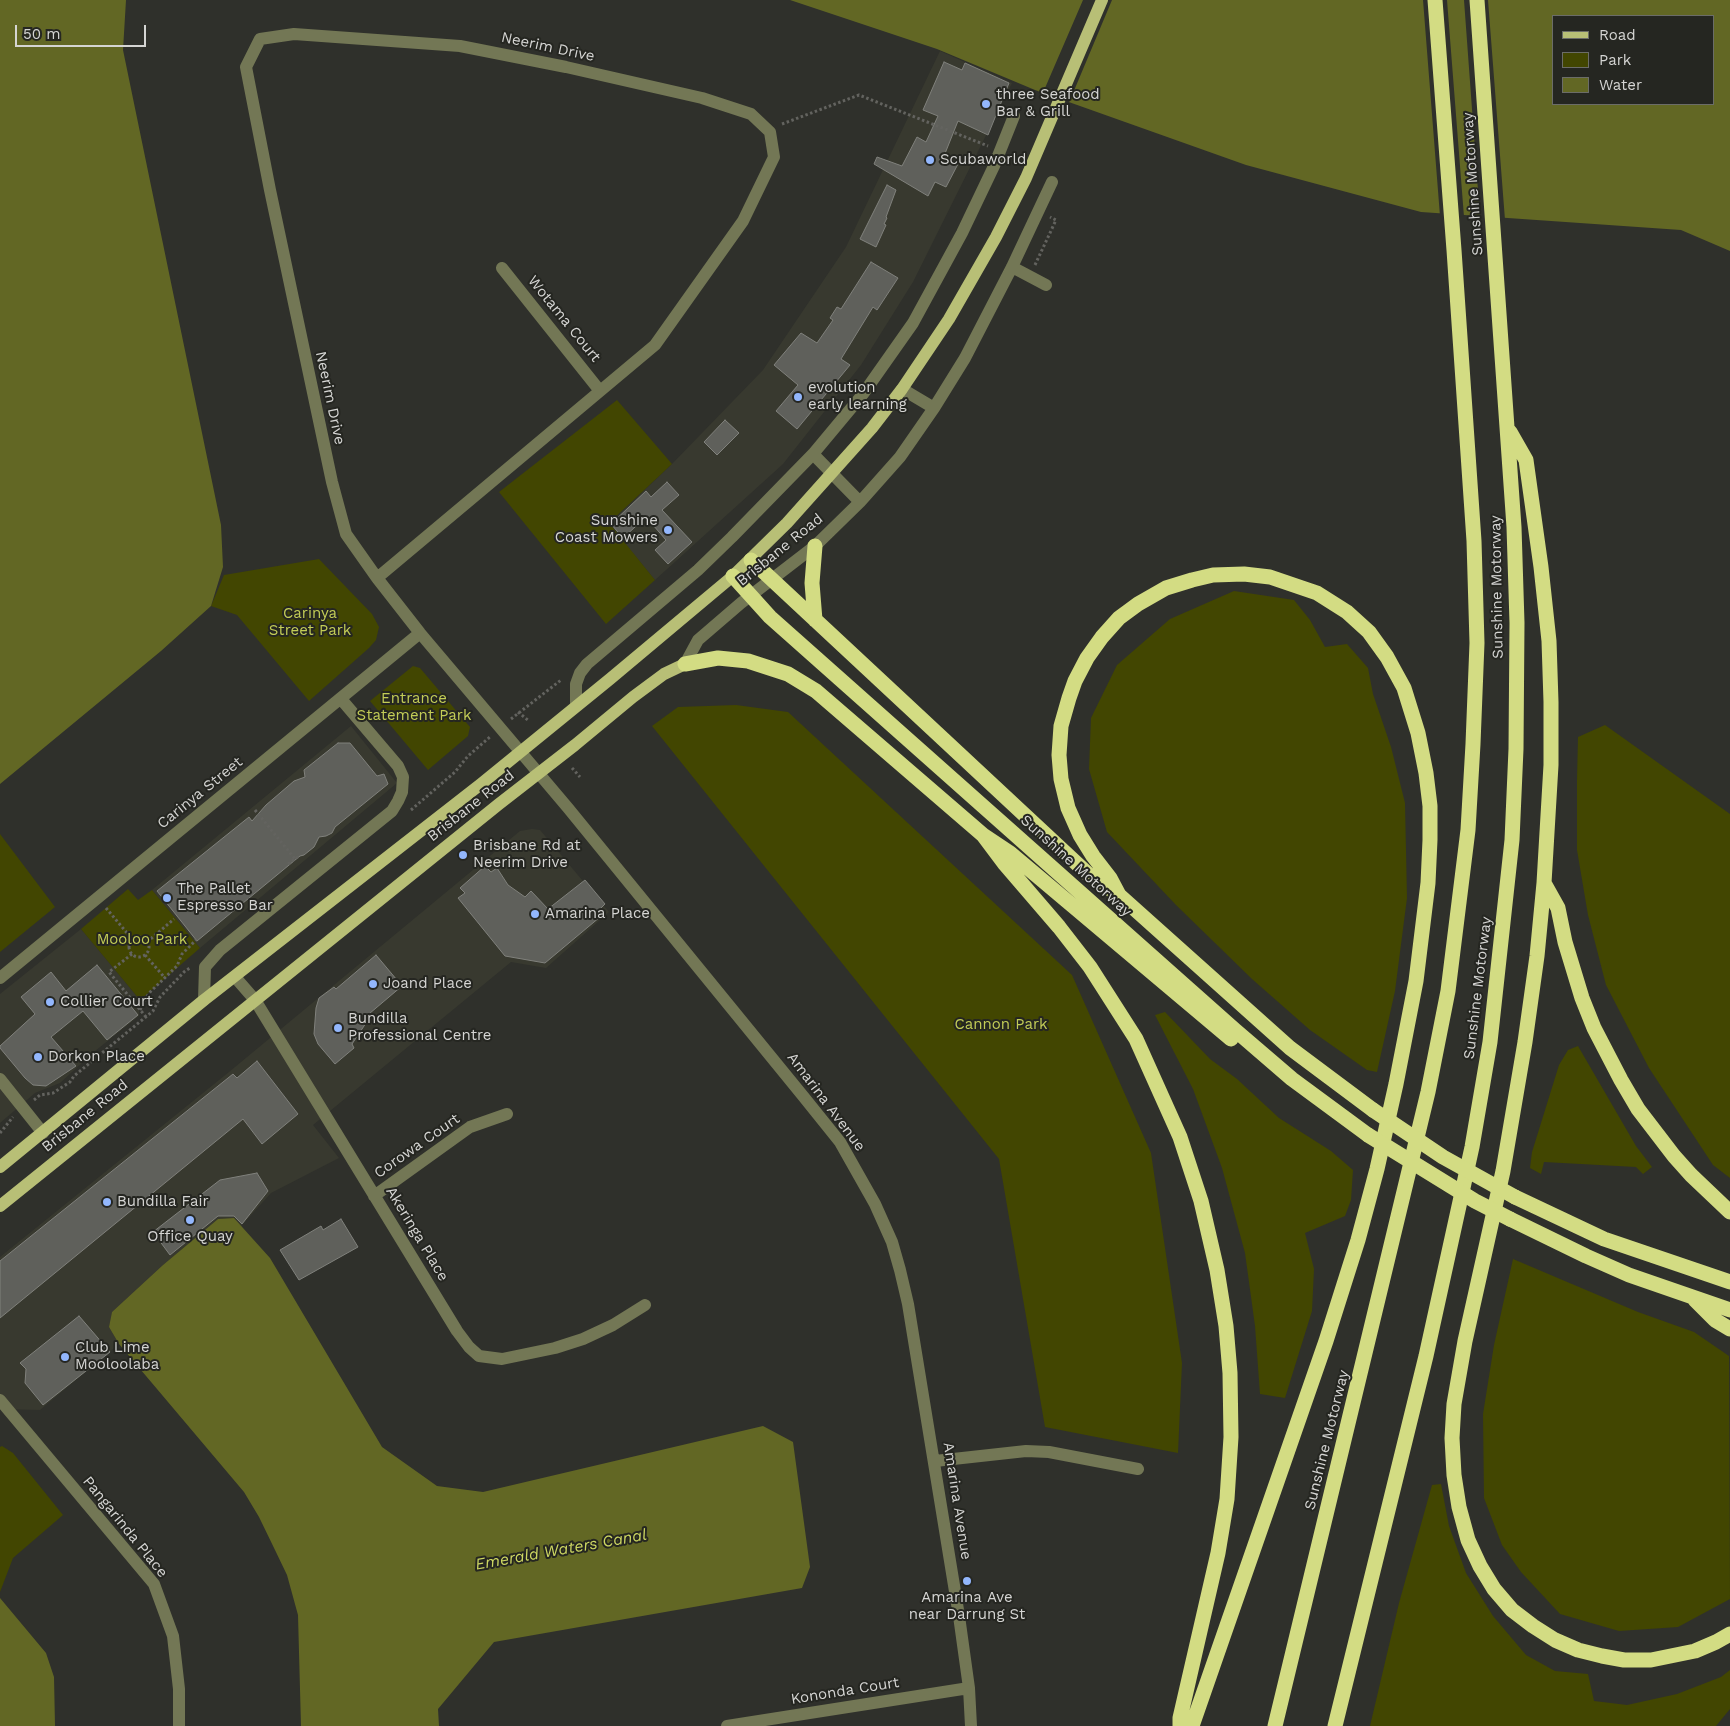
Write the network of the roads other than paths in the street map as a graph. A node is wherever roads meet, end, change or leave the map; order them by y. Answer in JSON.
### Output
{"nodes":[{"id":1,"x":1102,"y":0,"type":"edge"},
{"id":2,"x":1435,"y":0,"type":"edge"},
{"id":3,"x":1476,"y":0,"type":"edge"},
{"id":4,"x":1014,"y":116,"type":"dead end"},
{"id":5,"x":1052,"y":182,"type":"dead end"},
{"id":6,"x":1012,"y":267,"type":"junction"},
{"id":7,"x":502,"y":268,"type":"dead end"},
{"id":8,"x":1046,"y":285,"type":"dead end"},
{"id":9,"x":902,"y":389,"type":"junction"},
{"id":10,"x":600,"y":391,"type":"junction"},
{"id":11,"x":934,"y":408,"type":"junction"},
{"id":12,"x":1507,"y":426,"type":"junction"},
{"id":13,"x":813,"y":454,"type":"junction"},
{"id":14,"x":833,"y":473,"type":"junction"},
{"id":15,"x":860,"y":502,"type":"junction"},
{"id":16,"x":815,"y":546,"type":"junction"},
{"id":17,"x":751,"y":560,"type":"junction"},
{"id":18,"x":733,"y":576,"type":"junction"},
{"id":19,"x":377,"y":578,"type":"junction"},
{"id":20,"x":771,"y":580,"type":"junction"},
{"id":21,"x":750,"y":596,"type":"junction"},
{"id":22,"x":816,"y":620,"type":"junction"},
{"id":23,"x":420,"y":633,"type":"junction"},
{"id":24,"x":684,"y":664,"type":"junction"},
{"id":25,"x":342,"y":699,"type":"junction"},
{"id":26,"x":576,"y":706,"type":"junction"},
{"id":27,"x":520,"y":752,"type":"junction"},
{"id":28,"x":538,"y":773,"type":"junction"},
{"id":29,"x":983,"y":835,"type":"junction"},
{"id":30,"x":1544,"y":883,"type":"junction"},
{"id":31,"x":1118,"y":895,"type":"junction"},
{"id":32,"x":235,"y":977,"type":"junction"},
{"id":33,"x":0,"y":978,"type":"edge"},
{"id":34,"x":204,"y":1000,"type":"junction"},
{"id":35,"x":255,"y":1000,"type":"junction"},
{"id":36,"x":1260,"y":1052,"type":"junction"},
{"id":37,"x":0,"y":1079,"type":"edge"},
{"id":38,"x":508,"y":1114,"type":"dead end"},
{"id":39,"x":43,"y":1133,"type":"junction"},
{"id":40,"x":0,"y":1168,"type":"edge"},
{"id":41,"x":374,"y":1196,"type":"junction"},
{"id":42,"x":0,"y":1206,"type":"edge"},
{"id":43,"x":1730,"y":1212,"type":"edge"},
{"id":44,"x":1730,"y":1282,"type":"edge"},
{"id":45,"x":1693,"y":1298,"type":"junction"},
{"id":46,"x":645,"y":1305,"type":"dead end"},
{"id":47,"x":1730,"y":1310,"type":"edge"},
{"id":48,"x":1730,"y":1329,"type":"edge"},
{"id":49,"x":1,"y":1402,"type":"edge"},
{"id":50,"x":935,"y":1461,"type":"junction"},
{"id":51,"x":1138,"y":1469,"type":"dead end"},
{"id":52,"x":1730,"y":1634,"type":"edge"},
{"id":53,"x":969,"y":1688,"type":"junction"},
{"id":54,"x":179,"y":1726,"type":"edge"},
{"id":55,"x":727,"y":1726,"type":"edge"},
{"id":56,"x":971,"y":1726,"type":"edge"},
{"id":57,"x":1180,"y":1726,"type":"edge"},
{"id":58,"x":1192,"y":1726,"type":"edge"},
{"id":59,"x":1275,"y":1726,"type":"edge"},
{"id":60,"x":1335,"y":1726,"type":"edge"}],
"edges":[{"from":1,"to":9,"type":"main road","name":"Brisbane Road"},
{"from":2,"to":59,"type":"highway","name":"Sunshine Motorway"},
{"from":3,"to":12,"type":"highway","name":"Sunshine Motorway"},
{"from":4,"to":13,"type":"street"},
{"from":5,"to":6,"type":"street","name":"Brisbane Road"},
{"from":6,"to":8,"type":"street"},
{"from":6,"to":11,"type":"street","name":"Brisbane Road"},
{"from":7,"to":10,"type":"street","name":"Wotama Court"},
{"from":9,"to":11,"type":"street"},
{"from":9,"to":14,"type":"main road","name":"Brisbane Road"},
{"from":10,"to":19,"type":"street"},
{"from":10,"to":19,"type":"street","name":"Neerim Drive"},
{"from":11,"to":15,"type":"street","name":"Brisbane Road"},
{"from":12,"to":30,"type":"highway"},
{"from":12,"to":60,"type":"highway","name":"Sunshine Motorway"},
{"from":13,"to":14,"type":"street"},
{"from":13,"to":26,"type":"street"},
{"from":14,"to":15,"type":"street"},
{"from":14,"to":17,"type":"main road","name":"Brisbane Road"},
{"from":15,"to":16,"type":"street","name":"Brisbane Road"},
{"from":16,"to":20,"type":"street","name":"Brisbane Road"},
{"from":16,"to":22,"type":"highway"},
{"from":17,"to":18,"type":"main road","name":"Brisbane Road"},
{"from":17,"to":20,"type":"highway","name":"Sunshine Motorway"},
{"from":18,"to":21,"type":"highway","name":"Sunshine Motorway"},
{"from":18,"to":26,"type":"main road","name":"Brisbane Road"},
{"from":19,"to":23,"type":"street","name":"Neerim Drive"},
{"from":20,"to":21,"type":"street","name":"Brisbane Road"},
{"from":20,"to":22,"type":"highway","name":"Sunshine Motorway"},
{"from":21,"to":24,"type":"street","name":"Brisbane Road"},
{"from":21,"to":36,"type":"highway","name":"Sunshine Motorway"},
{"from":22,"to":31,"type":"highway","name":"Sunshine Motorway"},
{"from":23,"to":25,"type":"street","name":"Carinya Street"},
{"from":23,"to":27,"type":"street","name":"Neerim Drive"},
{"from":24,"to":28,"type":"main road","name":"Brisbane Road"},
{"from":24,"to":29,"type":"highway"},
{"from":25,"to":33,"type":"street","name":"Carinya Street"},
{"from":25,"to":34,"type":"street"},
{"from":26,"to":27,"type":"main road","name":"Brisbane Road"},
{"from":27,"to":28,"type":"street","name":"Amarina Avenue"},
{"from":27,"to":32,"type":"main road","name":"Brisbane Road"},
{"from":28,"to":35,"type":"main road","name":"Brisbane Road"},
{"from":28,"to":50,"type":"street","name":"Amarina Avenue"},
{"from":29,"to":36,"type":"highway"},
{"from":29,"to":57,"type":"highway"},
{"from":30,"to":43,"type":"highway"},
{"from":30,"to":52,"type":"highway"},
{"from":31,"to":44,"type":"highway","name":"Sunshine Motorway","bridge":true},
{"from":31,"to":58,"type":"highway"},
{"from":32,"to":34,"type":"main road","name":"Brisbane Road"},
{"from":32,"to":35,"type":"street","name":"Akeringa Place"},
{"from":34,"to":39,"type":"main road","name":"Brisbane Road"},
{"from":35,"to":41,"type":"street","name":"Akeringa Place"},
{"from":35,"to":42,"type":"main road","name":"Brisbane Road"},
{"from":36,"to":45,"type":"highway","name":"Sunshine Motorway","bridge":true},
{"from":37,"to":39,"type":"street"},
{"from":38,"to":41,"type":"street","name":"Corowa Court"},
{"from":39,"to":40,"type":"main road","name":"Brisbane Road"},
{"from":41,"to":46,"type":"street","name":"Akeringa Place"},
{"from":45,"to":47,"type":"highway","name":"Sunshine Motorway"},
{"from":45,"to":48,"type":"highway"},
{"from":49,"to":54,"type":"street","name":"Pangarinda Place"},
{"from":50,"to":51,"type":"street"},
{"from":50,"to":53,"type":"street","name":"Amarina Avenue"},
{"from":53,"to":55,"type":"street","name":"Kononda Court"},
{"from":53,"to":56,"type":"street","name":"Amarina Avenue"}]}
